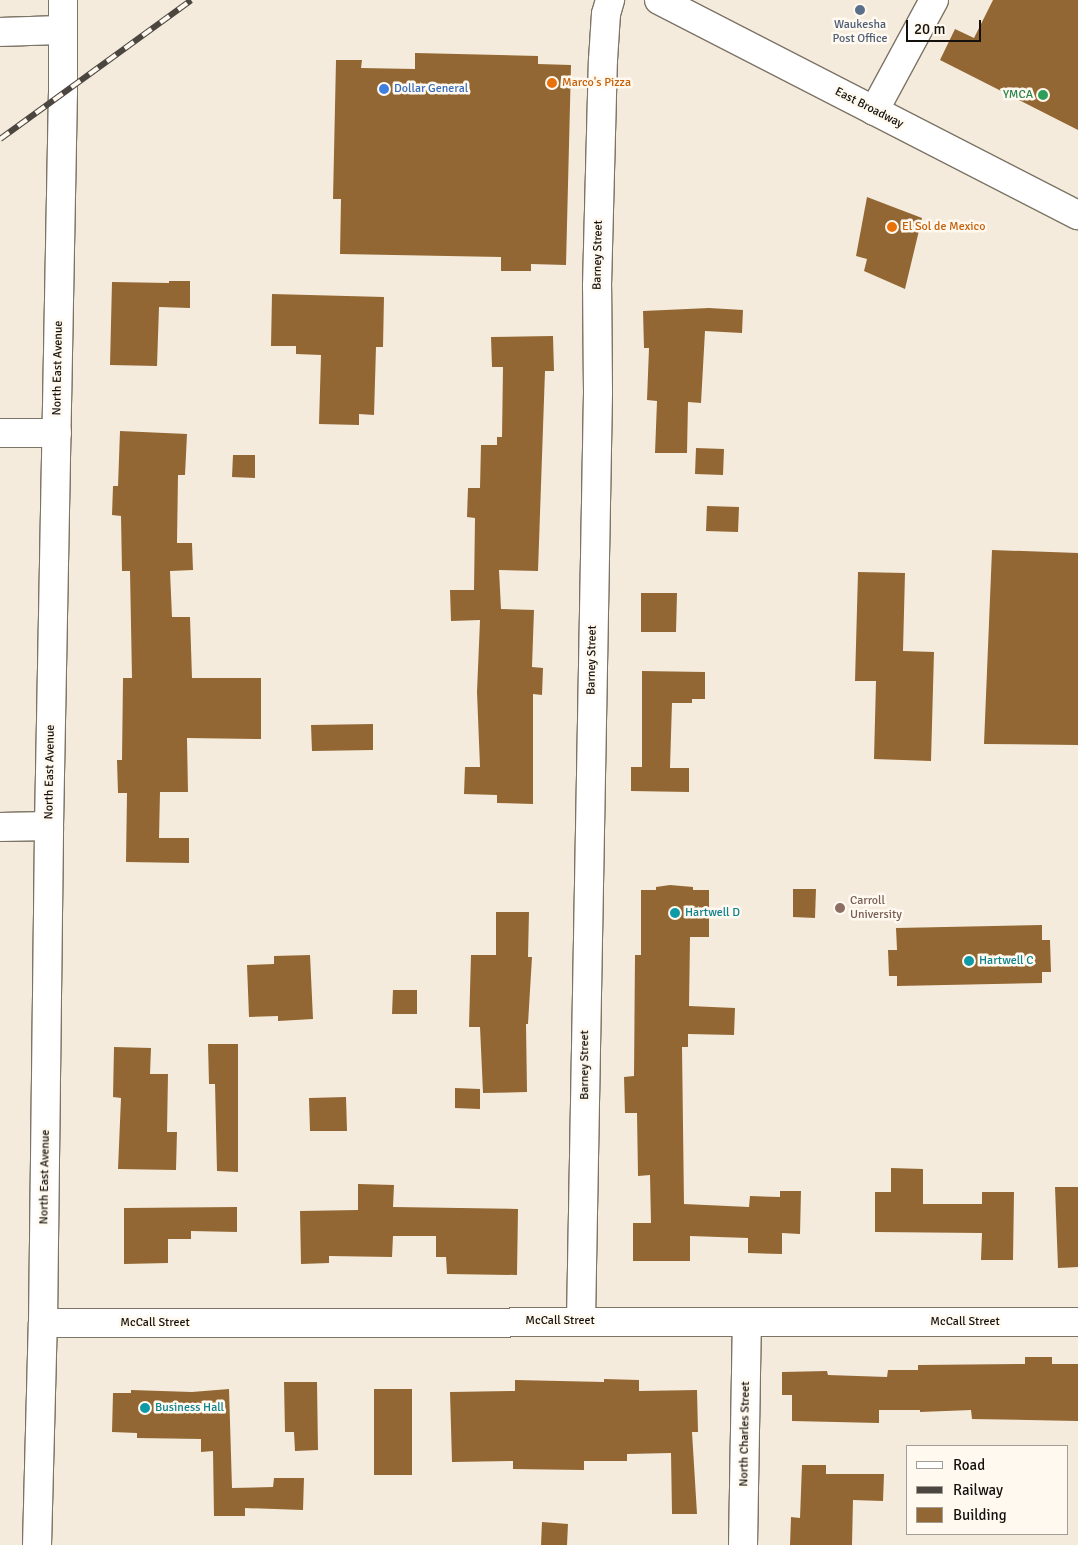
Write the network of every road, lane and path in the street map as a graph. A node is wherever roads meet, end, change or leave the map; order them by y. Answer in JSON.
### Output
{"nodes":[{"id":1,"x":63,"y":0,"type":"edge"},
{"id":2,"x":610,"y":0,"type":"edge"},
{"id":3,"x":659,"y":0,"type":"edge"},
{"id":4,"x":934,"y":0,"type":"edge"},
{"id":5,"x":62,"y":30,"type":"junction"},
{"id":6,"x":0,"y":32,"type":"edge"},
{"id":7,"x":874,"y":111,"type":"junction"},
{"id":8,"x":1078,"y":215,"type":"edge"},
{"id":9,"x":0,"y":433,"type":"edge"},
{"id":10,"x":57,"y":433,"type":"junction"},
{"id":11,"x":49,"y":826,"type":"junction"},
{"id":12,"x":0,"y":827,"type":"edge"},
{"id":13,"x":581,"y":1321,"type":"junction"},
{"id":14,"x":1078,"y":1322,"type":"edge"},
{"id":15,"x":43,"y":1323,"type":"junction"},
{"id":16,"x":747,"y":1323,"type":"junction"},
{"id":17,"x":37,"y":1545,"type":"edge"},
{"id":18,"x":743,"y":1545,"type":"edge"}],
"edges":[{"from":1,"to":5,"type":"street","name":"North East Avenue"},
{"from":2,"to":13,"type":"street","name":"Barney Street"},
{"from":3,"to":7,"type":"street","name":"East Broadway"},
{"from":4,"to":7,"type":"street"},
{"from":5,"to":6,"type":"street"},
{"from":5,"to":10,"type":"street","name":"North East Avenue"},
{"from":7,"to":8,"type":"street","name":"East Broadway"},
{"from":9,"to":10,"type":"street"},
{"from":10,"to":11,"type":"street","name":"North East Avenue"},
{"from":11,"to":12,"type":"street"},
{"from":11,"to":15,"type":"street","name":"North East Avenue"},
{"from":13,"to":15,"type":"street","name":"McCall Street"},
{"from":13,"to":16,"type":"street","name":"McCall Street"},
{"from":14,"to":16,"type":"street","name":"McCall Street"},
{"from":15,"to":17,"type":"street","name":"North East Avenue"},
{"from":16,"to":18,"type":"street","name":"North Charles Street"}]}
